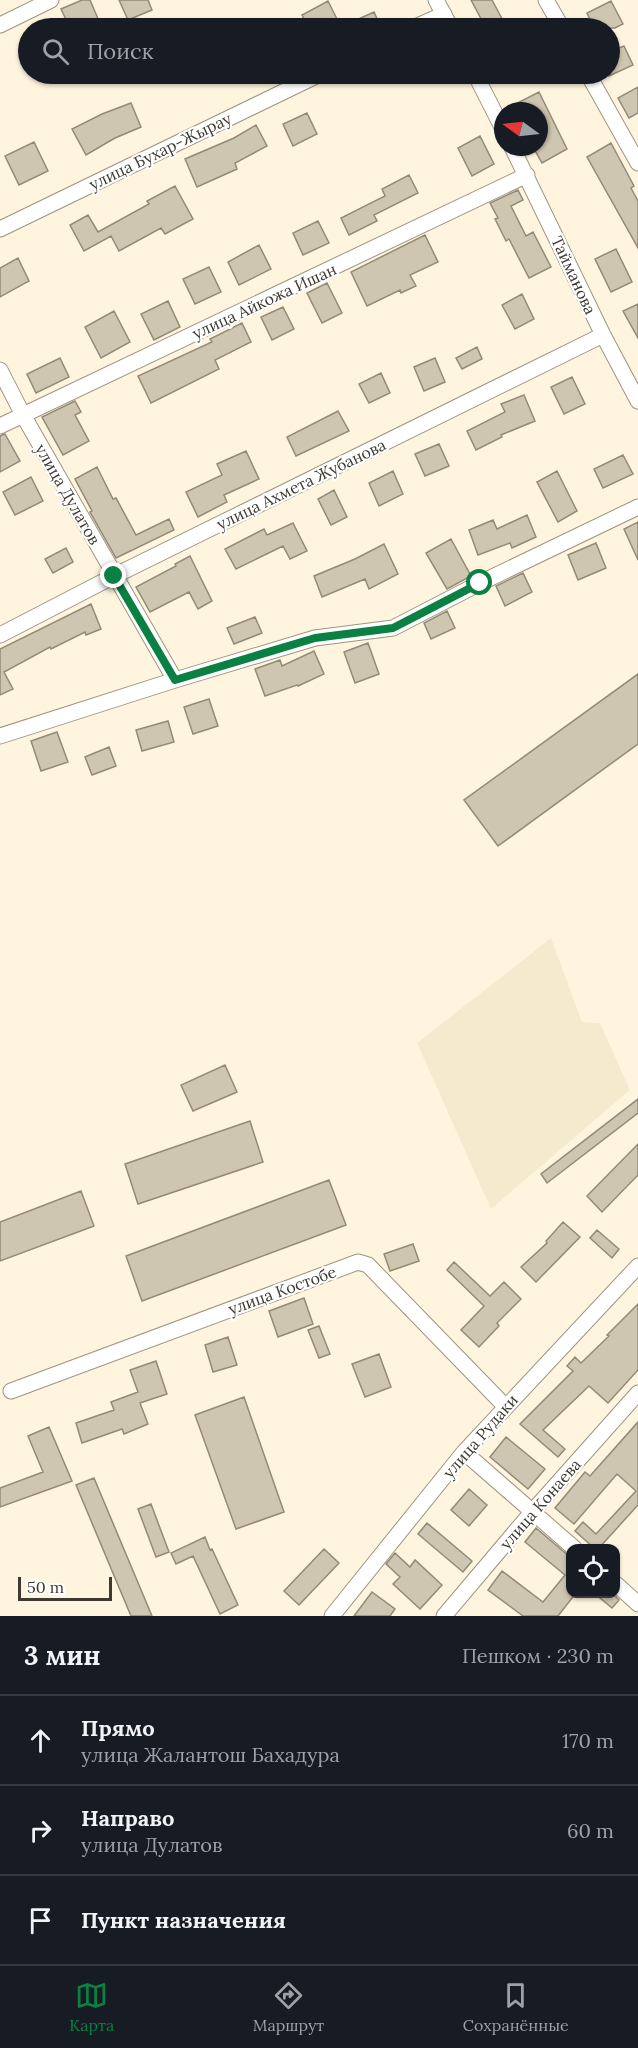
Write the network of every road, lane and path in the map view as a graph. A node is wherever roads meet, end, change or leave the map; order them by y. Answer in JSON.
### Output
{"nodes":[{"id":1,"x":51,"y":0,"type":"edge"},
{"id":2,"x":546,"y":0,"type":"edge"},
{"id":3,"x":440,"y":7,"type":"edge"},
{"id":4,"x":426,"y":18,"type":"edge"},
{"id":5,"x":556,"y":18,"type":"edge"},
{"id":6,"x":0,"y":25,"type":"edge"},
{"id":7,"x":299,"y":84,"type":"edge"},
{"id":8,"x":480,"y":84,"type":"edge"},
{"id":9,"x":594,"y":84,"type":"edge"},
{"id":10,"x":494,"y":111,"type":"edge"},
{"id":11,"x":518,"y":156,"type":"edge"},
{"id":12,"x":638,"y":163,"type":"edge"},
{"id":13,"x":527,"y":175,"type":"junction"},
{"id":14,"x":0,"y":229,"type":"edge"},
{"id":15,"x":603,"y":335,"type":"junction"},
{"id":16,"x":0,"y":370,"type":"edge"},
{"id":17,"x":638,"y":401,"type":"edge"},
{"id":18,"x":23,"y":415,"type":"junction"},
{"id":19,"x":0,"y":426,"type":"edge"},
{"id":20,"x":638,"y":507,"type":"edge"},
{"id":21,"x":114,"y":576,"type":"junction"},
{"id":22,"x":0,"y":635,"type":"edge"},
{"id":23,"x":175,"y":680,"type":"junction"},
{"id":24,"x":0,"y":736,"type":"edge"},
{"id":25,"x":638,"y":1266,"type":"edge"},
{"id":26,"x":11,"y":1391,"type":"dead end"},
{"id":27,"x":638,"y":1393,"type":"edge"},
{"id":28,"x":505,"y":1407,"type":"junction"},
{"id":29,"x":464,"y":1452,"type":"junction"},
{"id":30,"x":532,"y":1512,"type":"junction"},
{"id":31,"x":569,"y":1544,"type":"edge"},
{"id":32,"x":620,"y":1588,"type":"edge"},
{"id":33,"x":638,"y":1604,"type":"edge"},
{"id":34,"x":332,"y":1616,"type":"edge"},
{"id":35,"x":444,"y":1616,"type":"edge"}],
"edges":[{"from":1,"to":6,"type":"street"},
{"from":2,"to":5,"type":"street"},
{"from":3,"to":4,"type":"street"},
{"from":7,"to":14,"type":"street","name":"улица Бухар-Жырау"},
{"from":8,"to":10,"type":"street"},
{"from":9,"to":12,"type":"street"},
{"from":11,"to":13,"type":"street","name":"Тайманова"},
{"from":13,"to":15,"type":"street","name":"Тайманова"},
{"from":13,"to":18,"type":"street","name":"улица Айкожа Ишан"},
{"from":15,"to":17,"type":"street","name":"Тайманова"},
{"from":15,"to":21,"type":"street","name":"улица Ахмета Жубанова"},
{"from":16,"to":18,"type":"street","name":"улица Дулатов"},
{"from":18,"to":19,"type":"street","name":"улица Айкожа Ишан"},
{"from":18,"to":21,"type":"street","name":"улица Дулатов"},
{"from":20,"to":23,"type":"street"},
{"from":21,"to":22,"type":"street","name":"улица Ахмета Жубанова"},
{"from":21,"to":23,"type":"street","name":"улица Дулатов"},
{"from":23,"to":24,"type":"street"},
{"from":25,"to":28,"type":"street","name":"улица Рудаки"},
{"from":26,"to":28,"type":"street","name":"улица Костобе"},
{"from":27,"to":30,"type":"street","name":"улица Конаева"},
{"from":28,"to":29,"type":"street","name":"улица Рудаки"},
{"from":29,"to":30,"type":"street"},
{"from":29,"to":34,"type":"street","name":"улица Рудаки"},
{"from":30,"to":31,"type":"street"},
{"from":30,"to":35,"type":"street","name":"улица Конаева"},
{"from":32,"to":33,"type":"street"}]}
